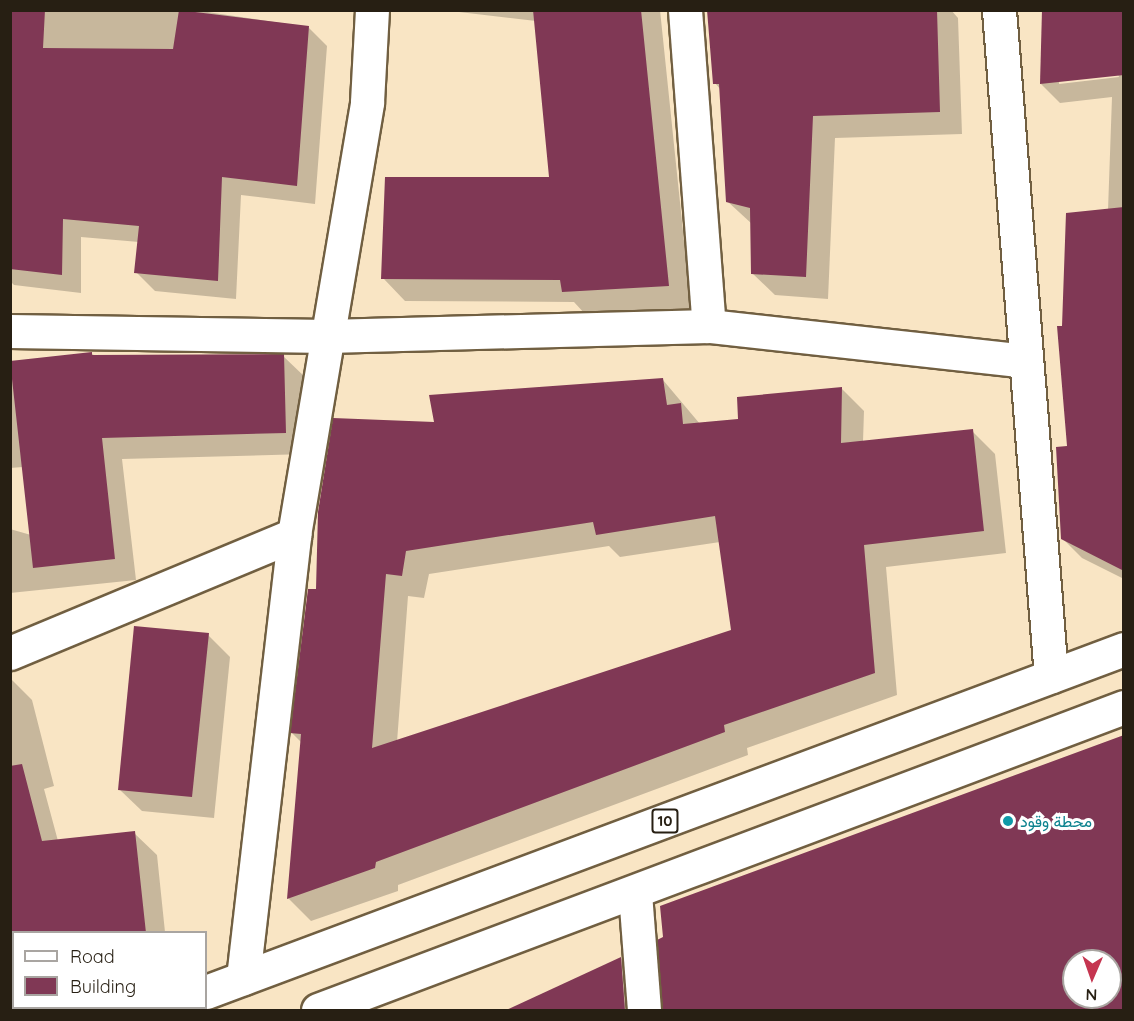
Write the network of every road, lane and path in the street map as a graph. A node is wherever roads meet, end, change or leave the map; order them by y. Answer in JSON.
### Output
{"nodes":[{"id":1,"x":372,"y":10,"type":"edge"},
{"id":2,"x":685,"y":10,"type":"edge"},
{"id":3,"x":999,"y":10,"type":"edge"},
{"id":4,"x":709,"y":326,"type":"junction"},
{"id":5,"x":10,"y":331,"type":"edge"},
{"id":6,"x":327,"y":336,"type":"junction"},
{"id":7,"x":1026,"y":362,"type":"junction"},
{"id":8,"x":294,"y":535,"type":"junction"},
{"id":9,"x":1124,"y":649,"type":"edge"},
{"id":10,"x":10,"y":653,"type":"edge"},
{"id":11,"x":1051,"y":676,"type":"junction"},
{"id":12,"x":1124,"y":707,"type":"edge"},
{"id":13,"x":635,"y":893,"type":"junction"},
{"id":14,"x":243,"y":978,"type":"junction"},
{"id":15,"x":207,"y":992,"type":"edge"},
{"id":16,"x":318,"y":1011,"type":"edge"},
{"id":17,"x":644,"y":1011,"type":"edge"}],
"edges":[{"from":1,"to":6,"type":"main road"},
{"from":2,"to":4,"type":"main road"},
{"from":3,"to":7,"type":"main road"},
{"from":4,"to":6,"type":"main road"},
{"from":4,"to":7,"type":"main road"},
{"from":5,"to":6,"type":"main road"},
{"from":6,"to":8,"type":"main road"},
{"from":7,"to":11,"type":"main road"},
{"from":8,"to":10,"type":"main road"},
{"from":8,"to":14,"type":"main road"},
{"from":9,"to":11,"type":"main road","number":"10"},
{"from":11,"to":14,"type":"main road","number":"10"},
{"from":12,"to":13,"type":"main road"},
{"from":13,"to":16,"type":"main road"},
{"from":13,"to":17,"type":"main road"},
{"from":14,"to":15,"type":"main road","number":"10"}]}
